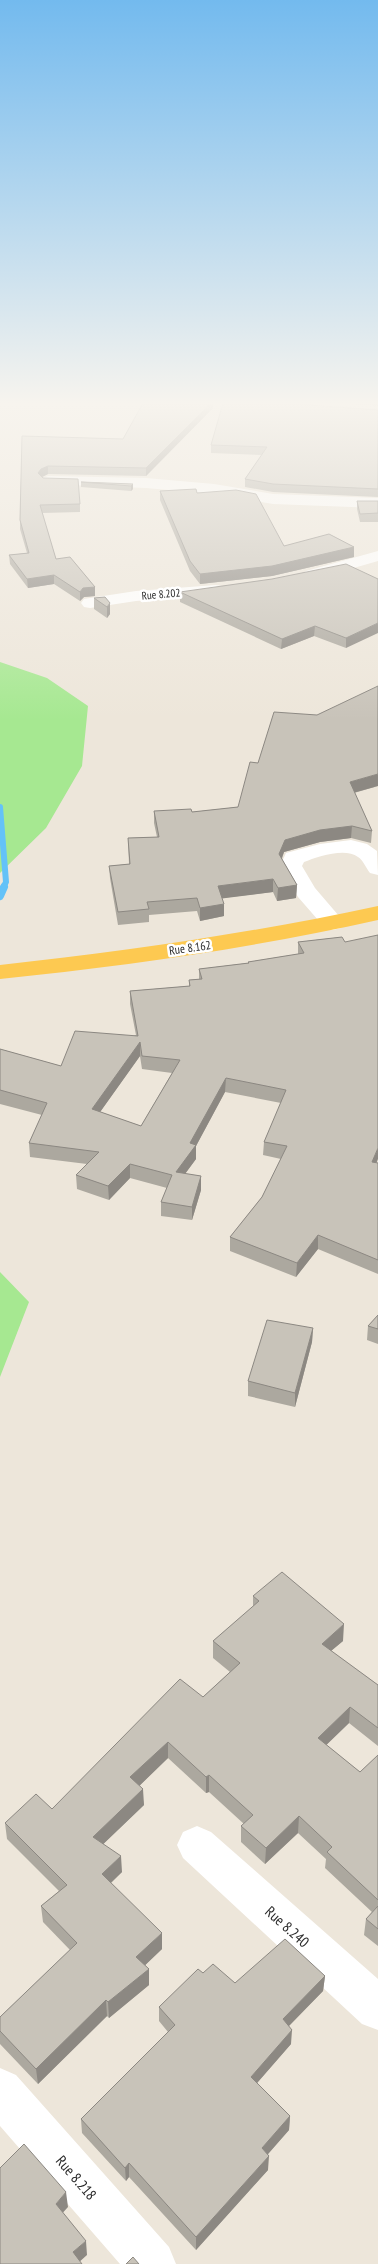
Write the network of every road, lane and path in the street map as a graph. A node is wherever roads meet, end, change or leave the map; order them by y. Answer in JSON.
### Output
{"nodes":[{"id":1,"x":378,"y":556,"type":"edge"},
{"id":2,"x":300,"y":578,"type":"edge"},
{"id":3,"x":235,"y":588,"type":"edge"},
{"id":4,"x":90,"y":603,"type":"dead end"},
{"id":5,"x":378,"y":868,"type":"edge"},
{"id":6,"x":378,"y":913,"type":"edge"},
{"id":7,"x":333,"y":923,"type":"junction"},
{"id":8,"x":0,"y":972,"type":"edge"},
{"id":9,"x":196,"y":1845,"type":"dead end"},
{"id":10,"x":378,"y":2008,"type":"edge"},
{"id":11,"x":0,"y":2092,"type":"edge"},
{"id":12,"x":152,"y":2264,"type":"edge"}],
"edges":[{"from":1,"to":2,"type":"street"},
{"from":3,"to":4,"type":"street","name":"Rue 8.202"},
{"from":5,"to":7,"type":"street"},
{"from":6,"to":7,"type":"highway","name":"Rue 8.162"},
{"from":7,"to":8,"type":"highway","name":"Rue 8.162"},
{"from":9,"to":10,"type":"street","name":"Rue 8.240"},
{"from":11,"to":12,"type":"street","name":"Rue 8.218"}]}
